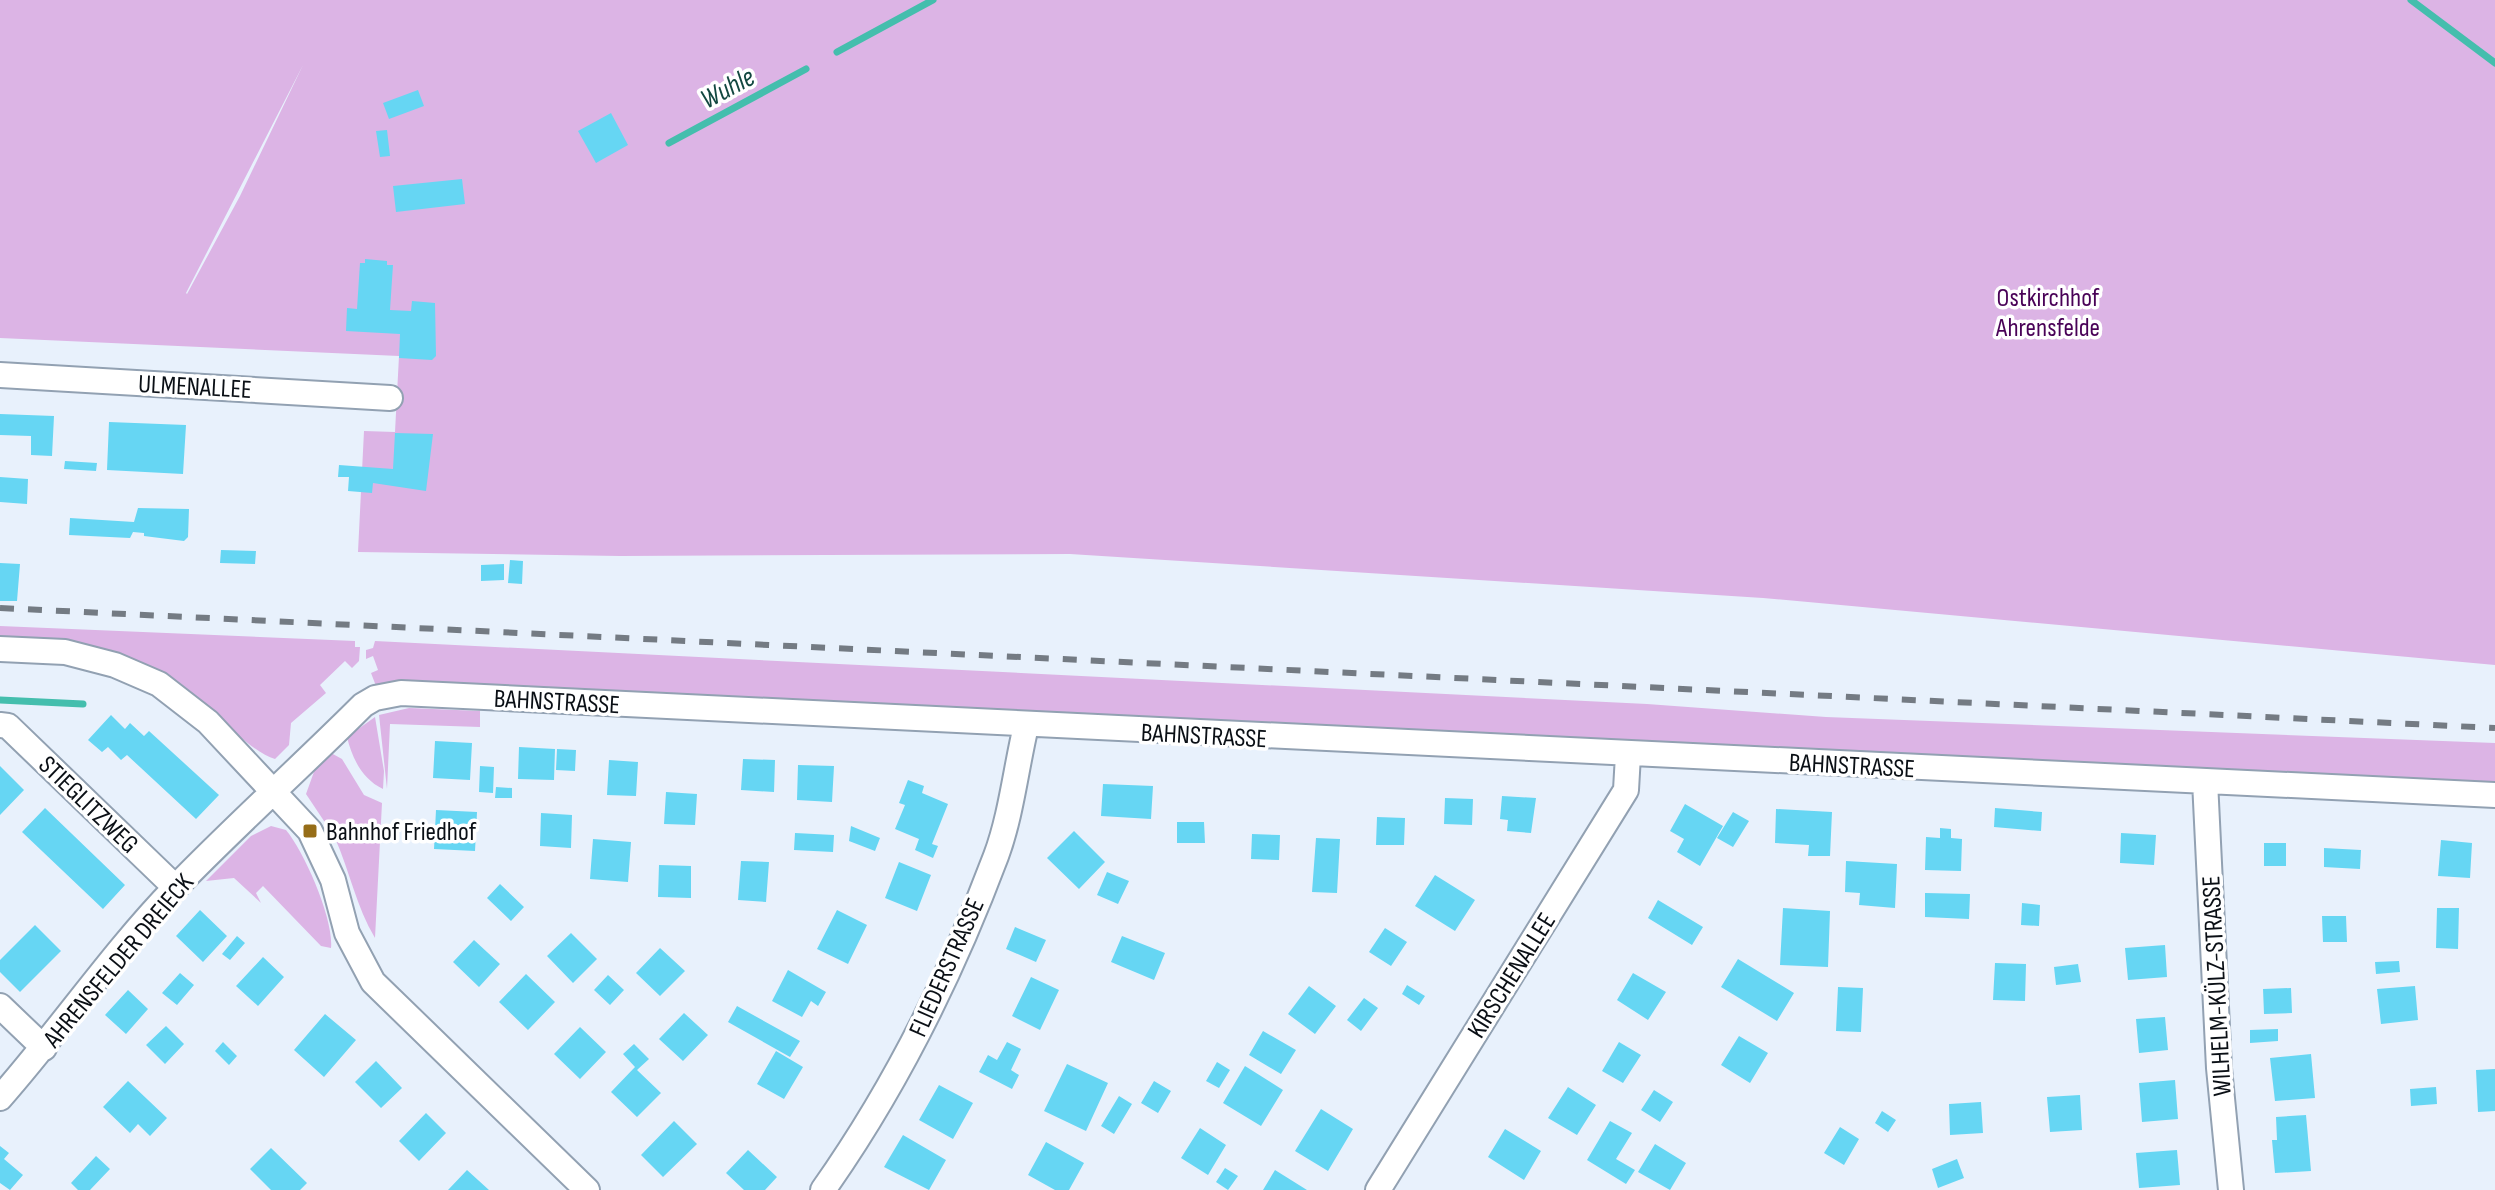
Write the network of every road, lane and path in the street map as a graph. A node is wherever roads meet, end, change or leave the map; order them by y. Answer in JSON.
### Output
{"nodes":[{"id":1,"x":0,"y":375,"type":"edge"},
{"id":2,"x":390,"y":398,"type":"dead end"},
{"id":3,"x":0,"y":649,"type":"edge"},
{"id":4,"x":0,"y":725,"type":"edge"},
{"id":5,"x":1026,"y":726,"type":"junction"},
{"id":6,"x":1628,"y":755,"type":"junction"},
{"id":7,"x":2205,"y":781,"type":"junction"},
{"id":8,"x":274,"y":792,"type":"junction"},
{"id":9,"x":2495,"y":795,"type":"edge"},
{"id":10,"x":175,"y":887,"type":"junction"},
{"id":11,"x":0,"y":1006,"type":"edge"},
{"id":12,"x":44,"y":1048,"type":"junction"},
{"id":13,"x":0,"y":1098,"type":"edge"},
{"id":14,"x":587,"y":1190,"type":"edge"},
{"id":15,"x":823,"y":1190,"type":"edge"},
{"id":16,"x":1378,"y":1190,"type":"edge"},
{"id":17,"x":2231,"y":1190,"type":"edge"}],
"edges":[{"from":1,"to":2,"type":"street","name":"ULMENALLEE"},
{"from":3,"to":8,"type":"street"},
{"from":4,"to":10,"type":"street","name":"STIEGLITZWEG"},
{"from":5,"to":6,"type":"street","name":"BAHNSTRASSE"},
{"from":5,"to":8,"type":"street","name":"BAHNSTRASSE"},
{"from":5,"to":15,"type":"street","name":"FLIEDERSTRASSE"},
{"from":6,"to":7,"type":"street","name":"BAHNSTRASSE"},
{"from":6,"to":16,"type":"street","name":"KIRSCHENALLEE"},
{"from":7,"to":9,"type":"street","name":"BAHNSTRASSE"},
{"from":7,"to":17,"type":"street","name":"WILHELM-KÜLZ-STRASSE"},
{"from":8,"to":10,"type":"street","name":"AHRENSFELDER DREIECK"},
{"from":8,"to":14,"type":"street"},
{"from":10,"to":12,"type":"street","name":"AHRENSFELDER DREIECK"},
{"from":11,"to":12,"type":"street"},
{"from":12,"to":13,"type":"street","name":"AHRENSFELDER DREIECK"}]}
